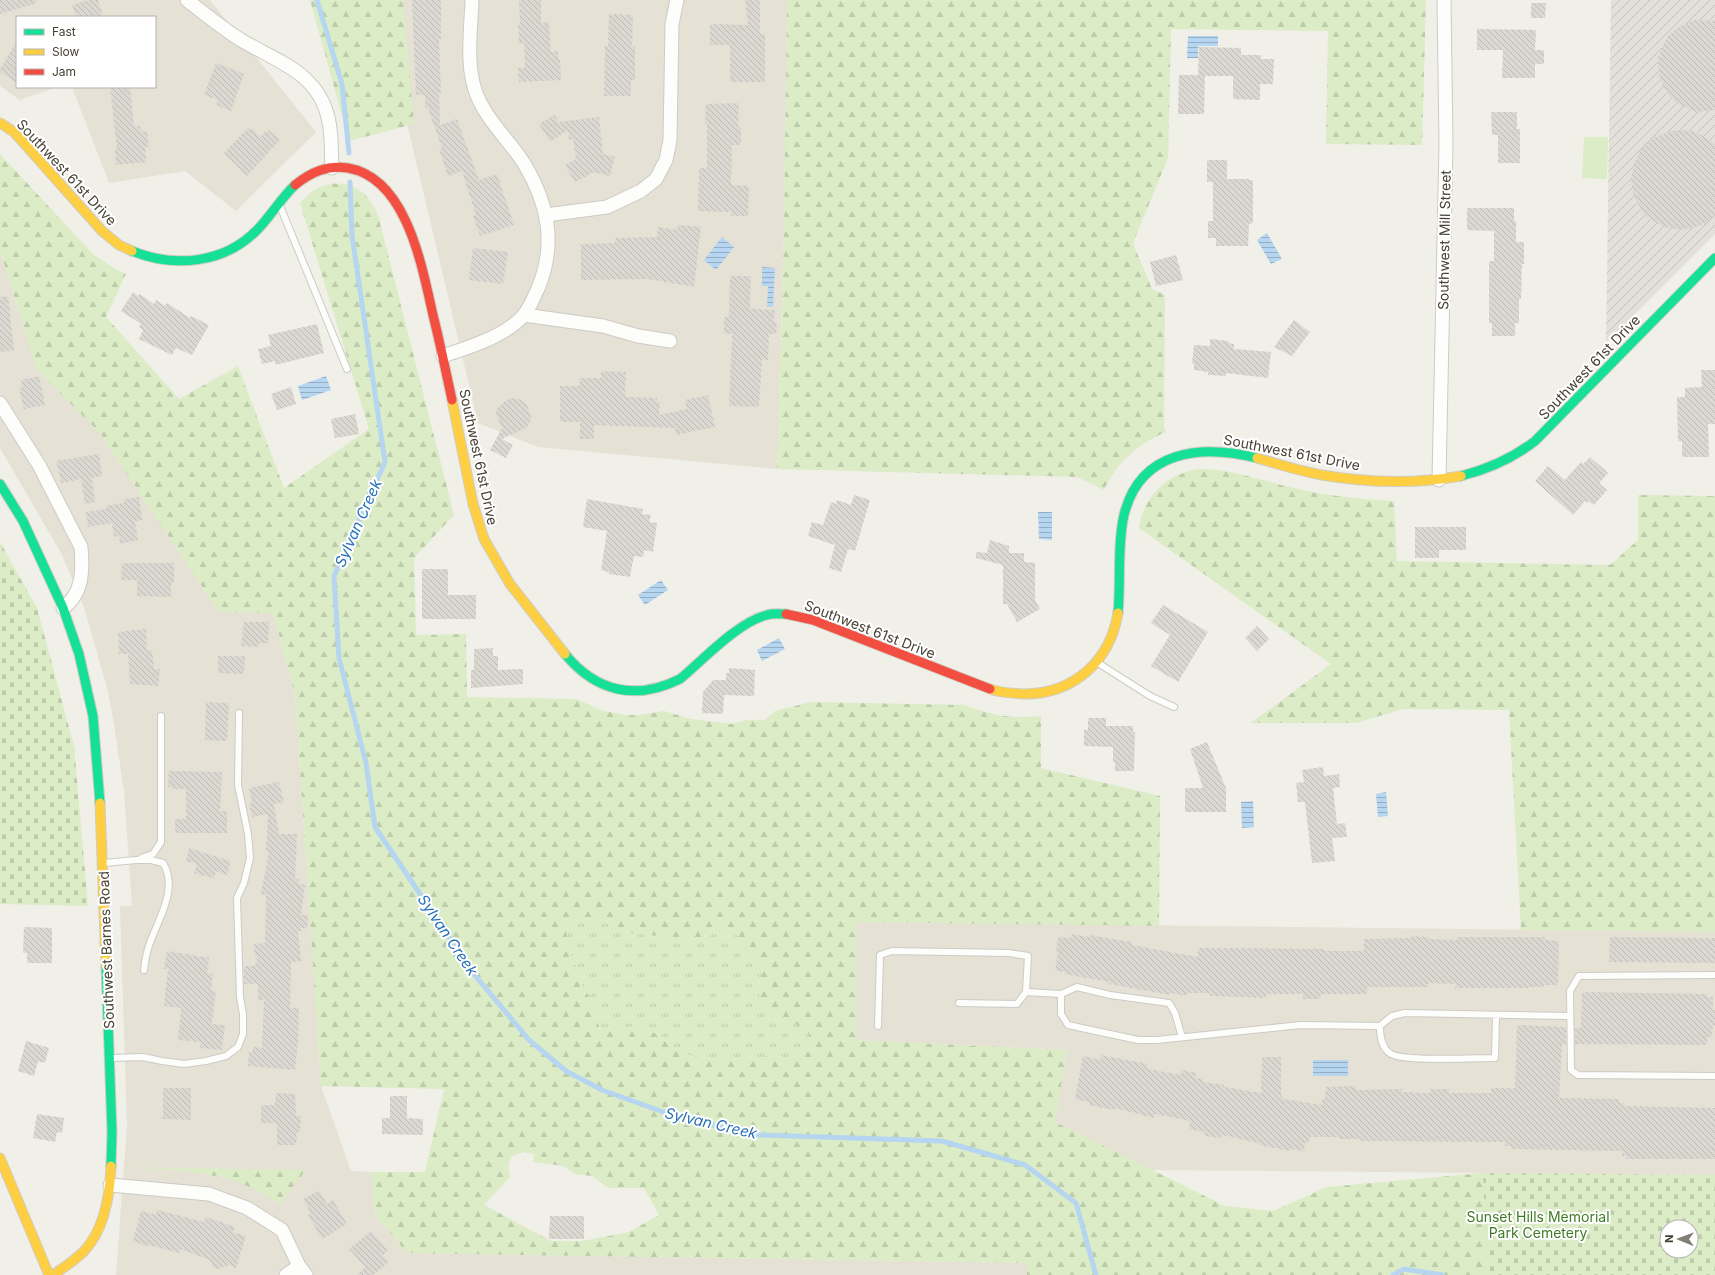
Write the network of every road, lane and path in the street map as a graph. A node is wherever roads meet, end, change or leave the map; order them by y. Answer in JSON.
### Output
{"nodes":[{"id":1,"x":187,"y":0,"type":"edge"},
{"id":2,"x":472,"y":0,"type":"edge"},
{"id":3,"x":677,"y":0,"type":"edge"},
{"id":4,"x":1444,"y":0,"type":"edge"},
{"id":5,"x":0,"y":123,"type":"edge"},
{"id":6,"x":332,"y":168,"type":"junction"},
{"id":7,"x":279,"y":204,"type":"junction"},
{"id":8,"x":546,"y":215,"type":"junction"},
{"id":9,"x":1715,"y":258,"type":"edge"},
{"id":10,"x":524,"y":315,"type":"junction"},
{"id":11,"x":670,"y":341,"type":"dead end"},
{"id":12,"x":443,"y":356,"type":"junction"},
{"id":13,"x":347,"y":369,"type":"dead end"},
{"id":14,"x":0,"y":403,"type":"edge"},
{"id":15,"x":1439,"y":480,"type":"junction"},
{"id":16,"x":0,"y":484,"type":"edge"},
{"id":17,"x":63,"y":608,"type":"junction"},
{"id":18,"x":1097,"y":662,"type":"junction"},
{"id":19,"x":1174,"y":707,"type":"dead end"},
{"id":20,"x":239,"y":713,"type":"dead end"},
{"id":21,"x":161,"y":716,"type":"dead end"},
{"id":22,"x":136,"y":860,"type":"junction"},
{"id":23,"x":103,"y":863,"type":"junction"},
{"id":24,"x":144,"y":970,"type":"dead end"},
{"id":25,"x":1715,"y":975,"type":"edge"},
{"id":26,"x":1026,"y":992,"type":"junction"},
{"id":27,"x":1061,"y":994,"type":"junction"},
{"id":28,"x":959,"y":1003,"type":"dead end"},
{"id":29,"x":1496,"y":1014,"type":"junction"},
{"id":30,"x":1570,"y":1016,"type":"junction"},
{"id":31,"x":878,"y":1026,"type":"dead end"},
{"id":32,"x":1380,"y":1026,"type":"junction"},
{"id":33,"x":1182,"y":1037,"type":"junction"},
{"id":34,"x":109,"y":1058,"type":"junction"},
{"id":35,"x":1715,"y":1076,"type":"edge"},
{"id":36,"x":0,"y":1158,"type":"edge"},
{"id":37,"x":110,"y":1185,"type":"junction"},
{"id":38,"x":302,"y":1271,"type":"edge"},
{"id":39,"x":49,"y":1275,"type":"edge"},
{"id":40,"x":53,"y":1275,"type":"edge"},
{"id":41,"x":286,"y":1275,"type":"edge"}],
"edges":[{"from":1,"to":6,"type":"street"},
{"from":2,"to":8,"type":"street"},
{"from":3,"to":8,"type":"street"},
{"from":4,"to":15,"type":"street","name":"Southwest Mill Street"},
{"from":5,"to":7,"type":"street","name":"Southwest 61st Drive"},
{"from":6,"to":7,"type":"street","name":"Southwest 61st Drive"},
{"from":6,"to":12,"type":"street","name":"Southwest 61st Drive"},
{"from":7,"to":13,"type":"lane"},
{"from":8,"to":10,"type":"street"},
{"from":9,"to":15,"type":"street","name":"Southwest 61st Drive"},
{"from":10,"to":11,"type":"street"},
{"from":10,"to":12,"type":"street"},
{"from":12,"to":18,"type":"street","name":"Southwest 61st Drive"},
{"from":14,"to":17,"type":"street"},
{"from":15,"to":18,"type":"street","name":"Southwest 61st Drive"},
{"from":16,"to":17,"type":"street","name":"Southwest Barnes Road"},
{"from":17,"to":23,"type":"street","name":"Southwest Barnes Road"},
{"from":18,"to":19,"type":"lane"},
{"from":20,"to":34,"type":"lane"},
{"from":21,"to":22,"type":"lane"},
{"from":22,"to":23,"type":"lane"},
{"from":22,"to":24,"type":"lane"},
{"from":23,"to":34,"type":"street","name":"Southwest Barnes Road"},
{"from":25,"to":30,"type":"lane"},
{"from":26,"to":27,"type":"lane"},
{"from":26,"to":28,"type":"lane"},
{"from":26,"to":31,"type":"lane"},
{"from":27,"to":33,"type":"lane"},
{"from":27,"to":33,"type":"lane"},
{"from":29,"to":30,"type":"lane"},
{"from":29,"to":32,"type":"lane"},
{"from":29,"to":32,"type":"lane"},
{"from":30,"to":35,"type":"lane"},
{"from":32,"to":33,"type":"lane"},
{"from":34,"to":37,"type":"street","name":"Southwest Barnes Road"},
{"from":36,"to":39,"type":"street"},
{"from":37,"to":38,"type":"street"},
{"from":37,"to":40,"type":"street","name":"Southwest Barnes Road"},
{"from":38,"to":41,"type":"street"}]}
